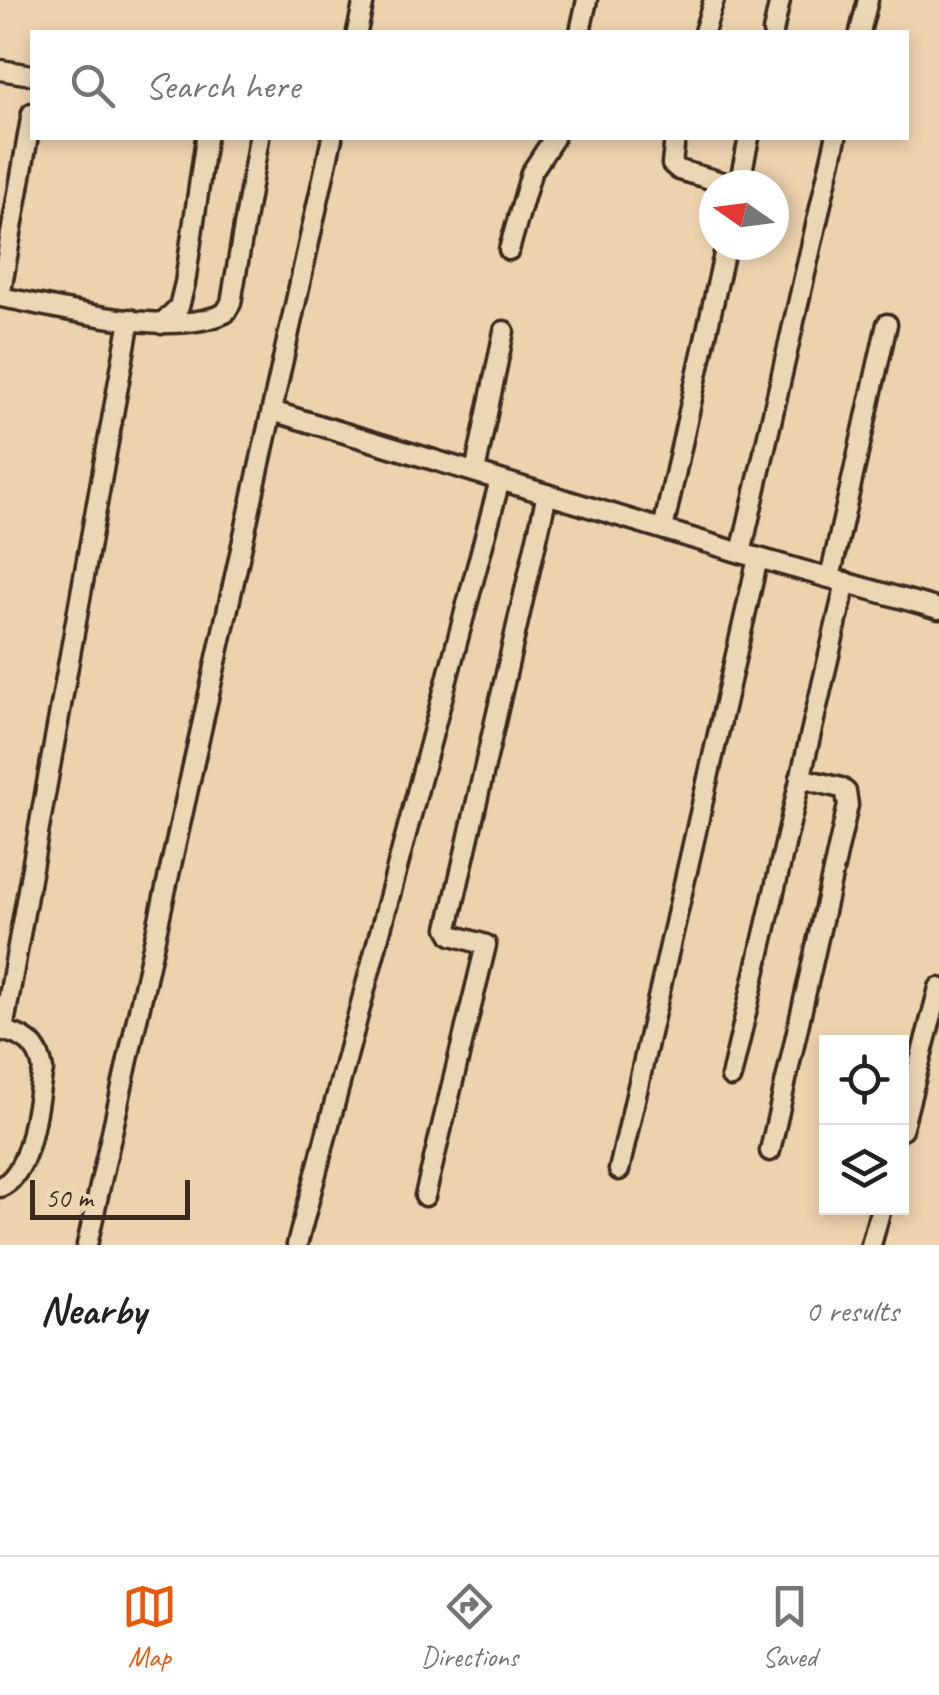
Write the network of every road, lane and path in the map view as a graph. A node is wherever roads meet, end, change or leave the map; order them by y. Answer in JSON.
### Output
{"nodes":[{"id":1,"x":364,"y":0,"type":"edge"},
{"id":2,"x":588,"y":0,"type":"edge"},
{"id":3,"x":714,"y":0,"type":"edge"},
{"id":4,"x":780,"y":0,"type":"edge"},
{"id":5,"x":868,"y":0,"type":"edge"},
{"id":6,"x":356,"y":30,"type":"edge"},
{"id":7,"x":580,"y":30,"type":"edge"},
{"id":8,"x":705,"y":30,"type":"edge"},
{"id":9,"x":773,"y":30,"type":"edge"},
{"id":10,"x":860,"y":30,"type":"edge"},
{"id":11,"x":0,"y":70,"type":"edge"},
{"id":12,"x":30,"y":75,"type":"edge"},
{"id":13,"x":30,"y":124,"type":"edge"},
{"id":14,"x":206,"y":140,"type":"edge"},
{"id":15,"x":260,"y":140,"type":"edge"},
{"id":16,"x":332,"y":140,"type":"edge"},
{"id":17,"x":553,"y":140,"type":"edge"},
{"id":18,"x":674,"y":140,"type":"edge"},
{"id":19,"x":749,"y":140,"type":"edge"},
{"id":20,"x":836,"y":140,"type":"edge"},
{"id":21,"x":740,"y":170,"type":"edge"},
{"id":22,"x":699,"y":175,"type":"edge"},
{"id":23,"x":508,"y":250,"type":"dead end"},
{"id":24,"x":723,"y":260,"type":"edge"},
{"id":25,"x":0,"y":297,"type":"edge"},
{"id":26,"x":130,"y":319,"type":"junction"},
{"id":27,"x":160,"y":324,"type":"junction"},
{"id":28,"x":887,"y":324,"type":"dead end"},
{"id":29,"x":504,"y":331,"type":"dead end"},
{"id":30,"x":272,"y":411,"type":"junction"},
{"id":31,"x":476,"y":472,"type":"junction"},
{"id":32,"x":500,"y":480,"type":"junction"},
{"id":33,"x":547,"y":494,"type":"junction"},
{"id":34,"x":662,"y":529,"type":"junction"},
{"id":35,"x":749,"y":556,"type":"junction"},
{"id":36,"x":838,"y":580,"type":"junction"},
{"id":37,"x":939,"y":608,"type":"edge"},
{"id":38,"x":800,"y":778,"type":"junction"},
{"id":39,"x":939,"y":988,"type":"edge"},
{"id":40,"x":1,"y":1030,"type":"edge"},
{"id":41,"x":731,"y":1077,"type":"dead end"},
{"id":42,"x":903,"y":1125,"type":"edge"},
{"id":43,"x":770,"y":1151,"type":"dead end"},
{"id":44,"x":619,"y":1170,"type":"dead end"},
{"id":45,"x":0,"y":1187,"type":"edge"},
{"id":46,"x":425,"y":1196,"type":"dead end"},
{"id":47,"x":879,"y":1215,"type":"edge"},
{"id":48,"x":87,"y":1245,"type":"edge"},
{"id":49,"x":297,"y":1245,"type":"edge"},
{"id":50,"x":871,"y":1245,"type":"edge"}],
"edges":[{"from":1,"to":6,"type":"street"},
{"from":2,"to":7,"type":"street"},
{"from":3,"to":8,"type":"street"},
{"from":4,"to":9,"type":"street"},
{"from":5,"to":10,"type":"street"},
{"from":11,"to":12,"type":"street"},
{"from":13,"to":25,"type":"street"},
{"from":14,"to":27,"type":"street"},
{"from":15,"to":27,"type":"street"},
{"from":16,"to":30,"type":"street"},
{"from":17,"to":23,"type":"street"},
{"from":18,"to":22,"type":"street"},
{"from":19,"to":21,"type":"street"},
{"from":20,"to":35,"type":"street"},
{"from":24,"to":34,"type":"street"},
{"from":25,"to":26,"type":"street"},
{"from":26,"to":27,"type":"street"},
{"from":26,"to":40,"type":"street"},
{"from":28,"to":36,"type":"street"},
{"from":29,"to":31,"type":"street"},
{"from":30,"to":31,"type":"street"},
{"from":30,"to":48,"type":"street"},
{"from":31,"to":32,"type":"street"},
{"from":32,"to":33,"type":"street"},
{"from":32,"to":49,"type":"street"},
{"from":33,"to":34,"type":"street"},
{"from":33,"to":46,"type":"street"},
{"from":34,"to":35,"type":"street"},
{"from":35,"to":36,"type":"street"},
{"from":35,"to":44,"type":"street"},
{"from":36,"to":37,"type":"street"},
{"from":36,"to":38,"type":"street"},
{"from":38,"to":41,"type":"street"},
{"from":38,"to":43,"type":"street"},
{"from":39,"to":42,"type":"street"},
{"from":40,"to":45,"type":"street"},
{"from":47,"to":50,"type":"street"}]}
